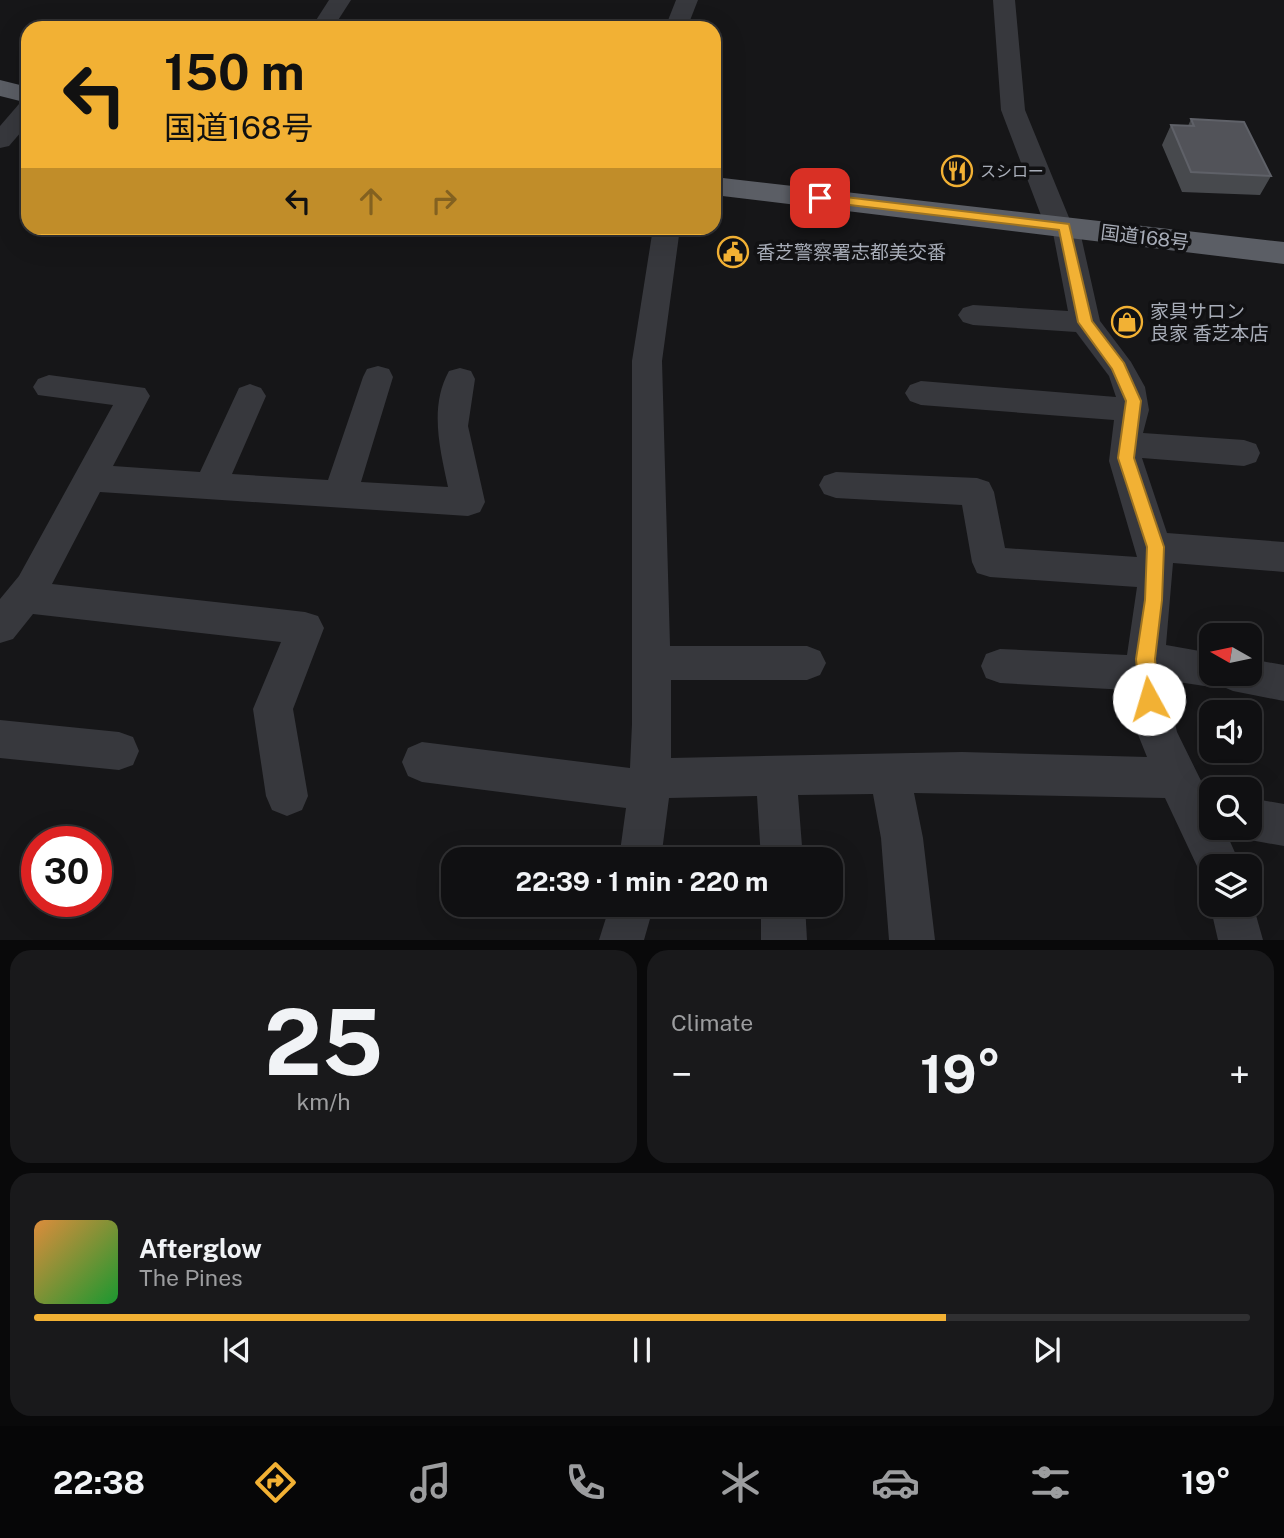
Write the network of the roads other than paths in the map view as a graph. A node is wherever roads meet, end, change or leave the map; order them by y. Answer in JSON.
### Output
{"nodes":[{"id":1,"x":340,"y":0,"type":"edge"},
{"id":2,"x":687,"y":0,"type":"edge"},
{"id":3,"x":1004,"y":0,"type":"edge"},
{"id":4,"x":326,"y":21,"type":"edge"},
{"id":5,"x":679,"y":21,"type":"edge"},
{"id":6,"x":0,"y":88,"type":"edge"},
{"id":7,"x":21,"y":93,"type":"edge"},
{"id":8,"x":21,"y":117,"type":"edge"},
{"id":9,"x":0,"y":141,"type":"edge"},
{"id":10,"x":721,"y":187,"type":"edge"},
{"id":11,"x":1062,"y":227,"type":"junction"},
{"id":12,"x":665,"y":235,"type":"edge"},
{"id":13,"x":1284,"y":253,"type":"edge"},
{"id":14,"x":973,"y":315,"type":"dead end"},
{"id":15,"x":1085,"y":322,"type":"junction"},
{"id":16,"x":378,"y":377,"type":"dead end"},
{"id":17,"x":460,"y":379,"type":"dead end"},
{"id":18,"x":49,"y":387,"type":"dead end"},
{"id":19,"x":920,"y":393,"type":"dead end"},
{"id":20,"x":250,"y":396,"type":"dead end"},
{"id":21,"x":1133,"y":410,"type":"junction"},
{"id":22,"x":1126,"y":444,"type":"junction"},
{"id":23,"x":1244,"y":453,"type":"dead end"},
{"id":24,"x":90,"y":478,"type":"junction"},
{"id":25,"x":836,"y":485,"type":"dead end"},
{"id":26,"x":210,"y":486,"type":"junction"},
{"id":27,"x":340,"y":494,"type":"junction"},
{"id":28,"x":1284,"y":557,"type":"edge"},
{"id":29,"x":1156,"y":560,"type":"junction"},
{"id":30,"x":10,"y":609,"type":"edge"},
{"id":31,"x":651,"y":663,"type":"junction"},
{"id":32,"x":807,"y":663,"type":"dead end"},
{"id":33,"x":1000,"y":666,"type":"dead end"},
{"id":34,"x":1146,"y":666,"type":"junction"},
{"id":35,"x":1199,"y":669,"type":"edge"},
{"id":36,"x":1262,"y":679,"type":"edge"},
{"id":37,"x":1284,"y":682,"type":"edge"},
{"id":38,"x":0,"y":739,"type":"edge"},
{"id":39,"x":119,"y":751,"type":"dead end"},
{"id":40,"x":422,"y":762,"type":"dead end"},
{"id":41,"x":890,"y":774,"type":"junction"},
{"id":42,"x":776,"y":776,"type":"junction"},
{"id":43,"x":650,"y":784,"type":"junction"},
{"id":44,"x":287,"y":796,"type":"dead end"},
{"id":45,"x":1195,"y":800,"type":"edge"},
{"id":46,"x":1262,"y":822,"type":"edge"},
{"id":47,"x":1284,"y":825,"type":"edge"},
{"id":48,"x":642,"y":847,"type":"edge"},
{"id":49,"x":781,"y":847,"type":"edge"},
{"id":50,"x":1215,"y":854,"type":"edge"},
{"id":51,"x":628,"y":917,"type":"edge"},
{"id":52,"x":783,"y":917,"type":"edge"},
{"id":53,"x":1235,"y":917,"type":"edge"},
{"id":54,"x":621,"y":940,"type":"edge"},
{"id":55,"x":784,"y":940,"type":"edge"},
{"id":56,"x":912,"y":940,"type":"edge"},
{"id":57,"x":1241,"y":940,"type":"edge"}],
"edges":[{"from":1,"to":4,"type":"street"},
{"from":2,"to":5,"type":"street"},
{"from":3,"to":11,"type":"street"},
{"from":6,"to":7,"type":"highway"},
{"from":8,"to":9,"type":"street"},
{"from":10,"to":11,"type":"highway","name":"国道168号"},
{"from":11,"to":13,"type":"highway","name":"国道168号"},
{"from":11,"to":15,"type":"street"},
{"from":12,"to":31,"type":"street"},
{"from":14,"to":15,"type":"street"},
{"from":15,"to":21,"type":"street"},
{"from":16,"to":27,"type":"street"},
{"from":17,"to":27,"type":"street"},
{"from":18,"to":24,"type":"street"},
{"from":19,"to":21,"type":"street"},
{"from":20,"to":26,"type":"street"},
{"from":21,"to":22,"type":"street"},
{"from":22,"to":23,"type":"street"},
{"from":22,"to":29,"type":"street"},
{"from":24,"to":26,"type":"street"},
{"from":24,"to":30,"type":"street"},
{"from":25,"to":29,"type":"street"},
{"from":26,"to":27,"type":"street"},
{"from":28,"to":29,"type":"street"},
{"from":29,"to":34,"type":"street"},
{"from":30,"to":44,"type":"street"},
{"from":31,"to":32,"type":"street"},
{"from":31,"to":43,"type":"street"},
{"from":33,"to":34,"type":"street"},
{"from":34,"to":35,"type":"street"},
{"from":34,"to":45,"type":"street"},
{"from":36,"to":37,"type":"street"},
{"from":38,"to":39,"type":"street"},
{"from":40,"to":43,"type":"street"},
{"from":41,"to":42,"type":"street"},
{"from":41,"to":45,"type":"street"},
{"from":41,"to":56,"type":"street"},
{"from":42,"to":43,"type":"street"},
{"from":42,"to":49,"type":"street"},
{"from":43,"to":48,"type":"street"},
{"from":45,"to":50,"type":"street"},
{"from":46,"to":47,"type":"street"},
{"from":51,"to":54,"type":"street"},
{"from":52,"to":55,"type":"street"},
{"from":53,"to":57,"type":"street"}]}
